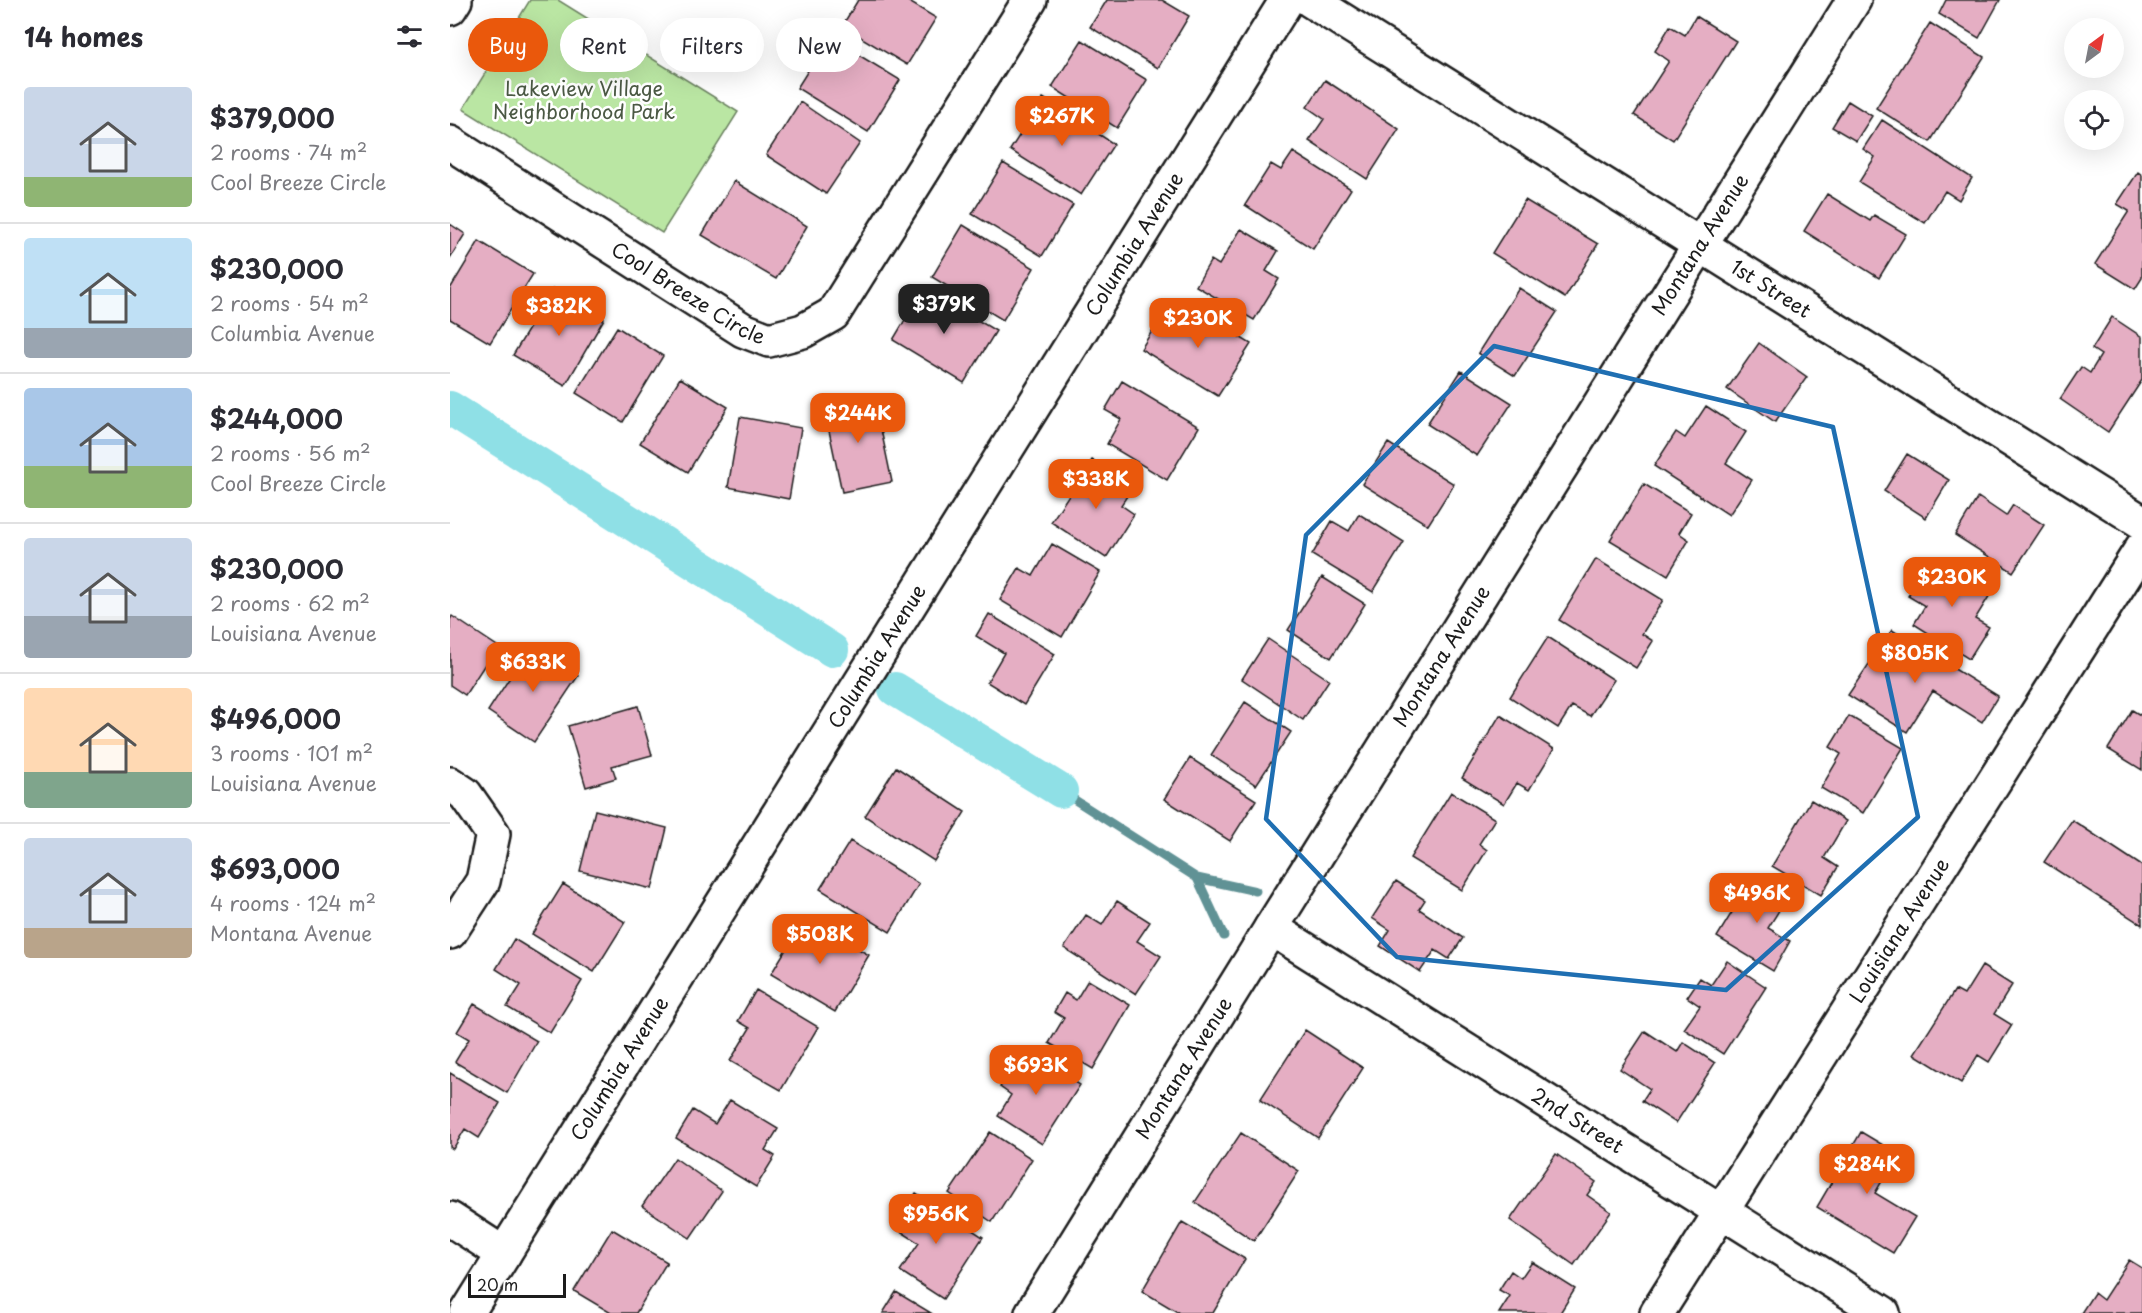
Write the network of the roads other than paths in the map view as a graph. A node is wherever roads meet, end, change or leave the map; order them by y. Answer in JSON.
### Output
{"nodes":[{"id":1,"x":455,"y":0,"type":"edge"},
{"id":2,"x":1030,"y":0,"type":"edge"},
{"id":3,"x":1287,"y":0,"type":"edge"},
{"id":4,"x":1310,"y":0,"type":"edge"},
{"id":5,"x":1854,"y":0,"type":"edge"},
{"id":6,"x":450,"y":8,"type":"edge"},
{"id":7,"x":450,"y":143,"type":"edge"},
{"id":8,"x":1701,"y":243,"type":"junction"},
{"id":9,"x":2142,"y":522,"type":"edge"},
{"id":10,"x":2142,"y":548,"type":"edge"},
{"id":11,"x":450,"y":784,"type":"edge"},
{"id":12,"x":1271,"y":928,"type":"junction"},
{"id":13,"x":450,"y":932,"type":"edge"},
{"id":14,"x":1720,"y":1210,"type":"junction"},
{"id":15,"x":450,"y":1219,"type":"edge"},
{"id":16,"x":504,"y":1254,"type":"junction"},
{"id":17,"x":467,"y":1313,"type":"edge"},
{"id":18,"x":1032,"y":1313,"type":"edge"},
{"id":19,"x":1657,"y":1313,"type":"edge"},
{"id":20,"x":1883,"y":1313,"type":"edge"}],
"edges":[{"from":1,"to":6,"type":"street"},
{"from":2,"to":7,"type":"street","name":"Cool Breeze Circle"},
{"from":3,"to":16,"type":"street","name":"Columbia Avenue"},
{"from":4,"to":8,"type":"street","name":"1st Street"},
{"from":5,"to":8,"type":"street","name":"Montana Avenue"},
{"from":8,"to":9,"type":"street","name":"1st Street"},
{"from":8,"to":12,"type":"street","name":"Montana Avenue"},
{"from":10,"to":14,"type":"street","name":"Louisiana Avenue"},
{"from":11,"to":13,"type":"street"},
{"from":12,"to":14,"type":"street","name":"2nd Street"},
{"from":12,"to":18,"type":"street","name":"Montana Avenue"},
{"from":14,"to":19,"type":"street","name":"Louisiana Avenue"},
{"from":14,"to":20,"type":"street","name":"2nd Street"},
{"from":15,"to":16,"type":"street"},
{"from":16,"to":17,"type":"street","name":"Columbia Avenue"}]}
